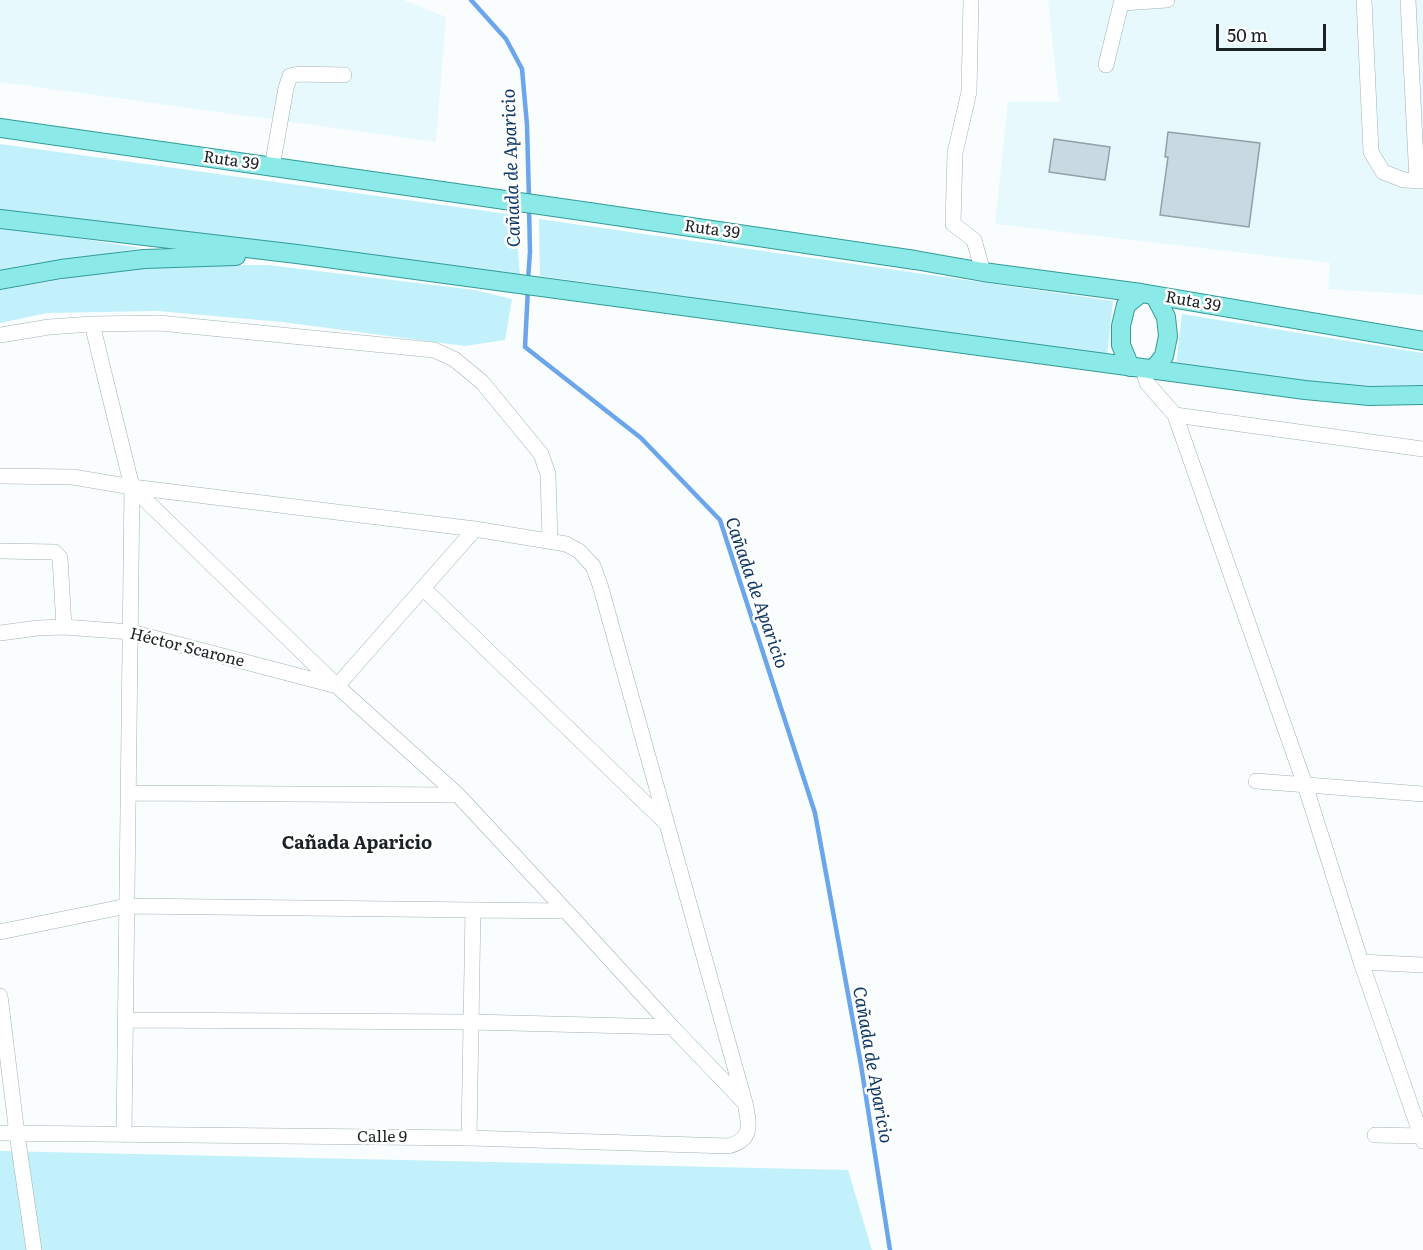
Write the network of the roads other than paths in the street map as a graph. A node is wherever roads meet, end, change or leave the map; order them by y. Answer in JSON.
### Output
{"nodes":[{"id":1,"x":971,"y":0,"type":"edge"},
{"id":2,"x":1167,"y":0,"type":"edge"},
{"id":3,"x":1364,"y":0,"type":"edge"},
{"id":4,"x":1408,"y":0,"type":"edge"},
{"id":5,"x":1122,"y":1,"type":"edge"},
{"id":6,"x":1106,"y":66,"type":"dead end"},
{"id":7,"x":345,"y":75,"type":"dead end"},
{"id":8,"x":0,"y":128,"type":"edge"},
{"id":9,"x":272,"y":167,"type":"junction"},
{"id":10,"x":1420,"y":181,"type":"edge"},
{"id":11,"x":0,"y":219,"type":"edge"},
{"id":12,"x":297,"y":254,"type":"junction"},
{"id":13,"x":983,"y":272,"type":"junction"},
{"id":14,"x":0,"y":280,"type":"edge"},
{"id":15,"x":1148,"y":294,"type":"junction"},
{"id":16,"x":92,"y":324,"type":"junction"},
{"id":17,"x":0,"y":335,"type":"edge"},
{"id":18,"x":1423,"y":341,"type":"edge"},
{"id":19,"x":1142,"y":369,"type":"junction"},
{"id":20,"x":1423,"y":395,"type":"edge"},
{"id":21,"x":1175,"y":415,"type":"junction"},
{"id":22,"x":1423,"y":449,"type":"edge"},
{"id":23,"x":0,"y":476,"type":"edge"},
{"id":24,"x":132,"y":487,"type":"junction"},
{"id":25,"x":475,"y":529,"type":"junction"},
{"id":26,"x":550,"y":541,"type":"junction"},
{"id":27,"x":0,"y":551,"type":"edge"},
{"id":28,"x":423,"y":588,"type":"junction"},
{"id":29,"x":64,"y":627,"type":"junction"},
{"id":30,"x":131,"y":632,"type":"junction"},
{"id":31,"x":0,"y":633,"type":"edge"},
{"id":32,"x":337,"y":686,"type":"junction"},
{"id":33,"x":1256,"y":781,"type":"dead end"},
{"id":34,"x":1305,"y":785,"type":"junction"},
{"id":35,"x":128,"y":793,"type":"junction"},
{"id":36,"x":1423,"y":794,"type":"edge"},
{"id":37,"x":458,"y":795,"type":"junction"},
{"id":38,"x":667,"y":823,"type":"junction"},
{"id":39,"x":127,"y":906,"type":"junction"},
{"id":40,"x":473,"y":910,"type":"junction"},
{"id":41,"x":566,"y":911,"type":"junction"},
{"id":42,"x":0,"y":932,"type":"edge"},
{"id":43,"x":1361,"y":962,"type":"junction"},
{"id":44,"x":1423,"y":965,"type":"edge"},
{"id":45,"x":0,"y":996,"type":"edge"},
{"id":46,"x":125,"y":1020,"type":"junction"},
{"id":47,"x":471,"y":1022,"type":"junction"},
{"id":48,"x":672,"y":1027,"type":"junction"},
{"id":49,"x":745,"y":1103,"type":"junction"},
{"id":50,"x":0,"y":1133,"type":"edge"},
{"id":51,"x":17,"y":1134,"type":"junction"},
{"id":52,"x":124,"y":1135,"type":"junction"},
{"id":53,"x":1375,"y":1135,"type":"dead end"},
{"id":54,"x":1422,"y":1137,"type":"edge"},
{"id":55,"x":470,"y":1138,"type":"junction"},
{"id":56,"x":34,"y":1250,"type":"edge"}],
"edges":[{"from":1,"to":13,"type":"street"},
{"from":2,"to":5,"type":"street"},
{"from":3,"to":10,"type":"street"},
{"from":4,"to":10,"type":"street"},
{"from":5,"to":6,"type":"street"},
{"from":7,"to":9,"type":"street"},
{"from":8,"to":9,"type":"main road","name":"Ruta 39"},
{"from":9,"to":13,"type":"main road","name":"Ruta 39"},
{"from":11,"to":12,"type":"main road"},
{"from":12,"to":14,"type":"main road"},
{"from":12,"to":19,"type":"main road"},
{"from":13,"to":15,"type":"main road","name":"Ruta 39"},
{"from":15,"to":18,"type":"main road","name":"Ruta 39"},
{"from":15,"to":19,"type":"main road"},
{"from":15,"to":19,"type":"main road"},
{"from":16,"to":17,"type":"street"},
{"from":16,"to":24,"type":"street"},
{"from":16,"to":26,"type":"street"},
{"from":19,"to":20,"type":"main road"},
{"from":19,"to":21,"type":"street"},
{"from":21,"to":22,"type":"street"},
{"from":21,"to":34,"type":"street"},
{"from":23,"to":24,"type":"street"},
{"from":24,"to":25,"type":"street"},
{"from":24,"to":30,"type":"street"},
{"from":24,"to":32,"type":"street"},
{"from":25,"to":26,"type":"street"},
{"from":25,"to":28,"type":"street"},
{"from":26,"to":38,"type":"street"},
{"from":27,"to":29,"type":"street"},
{"from":28,"to":32,"type":"street"},
{"from":28,"to":38,"type":"street"},
{"from":29,"to":30,"type":"street","name":"Héctor Scarone"},
{"from":29,"to":31,"type":"street","name":"Héctor Scarone"},
{"from":30,"to":32,"type":"street","name":"Héctor Scarone"},
{"from":30,"to":35,"type":"street"},
{"from":32,"to":37,"type":"street"},
{"from":33,"to":34,"type":"street"},
{"from":34,"to":36,"type":"street"},
{"from":34,"to":43,"type":"street"},
{"from":35,"to":37,"type":"street"},
{"from":35,"to":39,"type":"street"},
{"from":37,"to":41,"type":"street"},
{"from":38,"to":49,"type":"street"},
{"from":39,"to":40,"type":"street"},
{"from":39,"to":42,"type":"street"},
{"from":39,"to":46,"type":"street"},
{"from":40,"to":41,"type":"street"},
{"from":40,"to":47,"type":"street"},
{"from":41,"to":48,"type":"street"},
{"from":43,"to":44,"type":"street"},
{"from":43,"to":54,"type":"street"},
{"from":45,"to":51,"type":"street"},
{"from":46,"to":47,"type":"street"},
{"from":46,"to":52,"type":"street"},
{"from":47,"to":48,"type":"street"},
{"from":47,"to":55,"type":"street"},
{"from":48,"to":49,"type":"street"},
{"from":49,"to":55,"type":"street","name":"Calle 9"},
{"from":50,"to":51,"type":"street","name":"Calle 9"},
{"from":51,"to":52,"type":"street","name":"Calle 9"},
{"from":51,"to":56,"type":"street"},
{"from":52,"to":55,"type":"street","name":"Calle 9"},
{"from":53,"to":54,"type":"street"}]}
